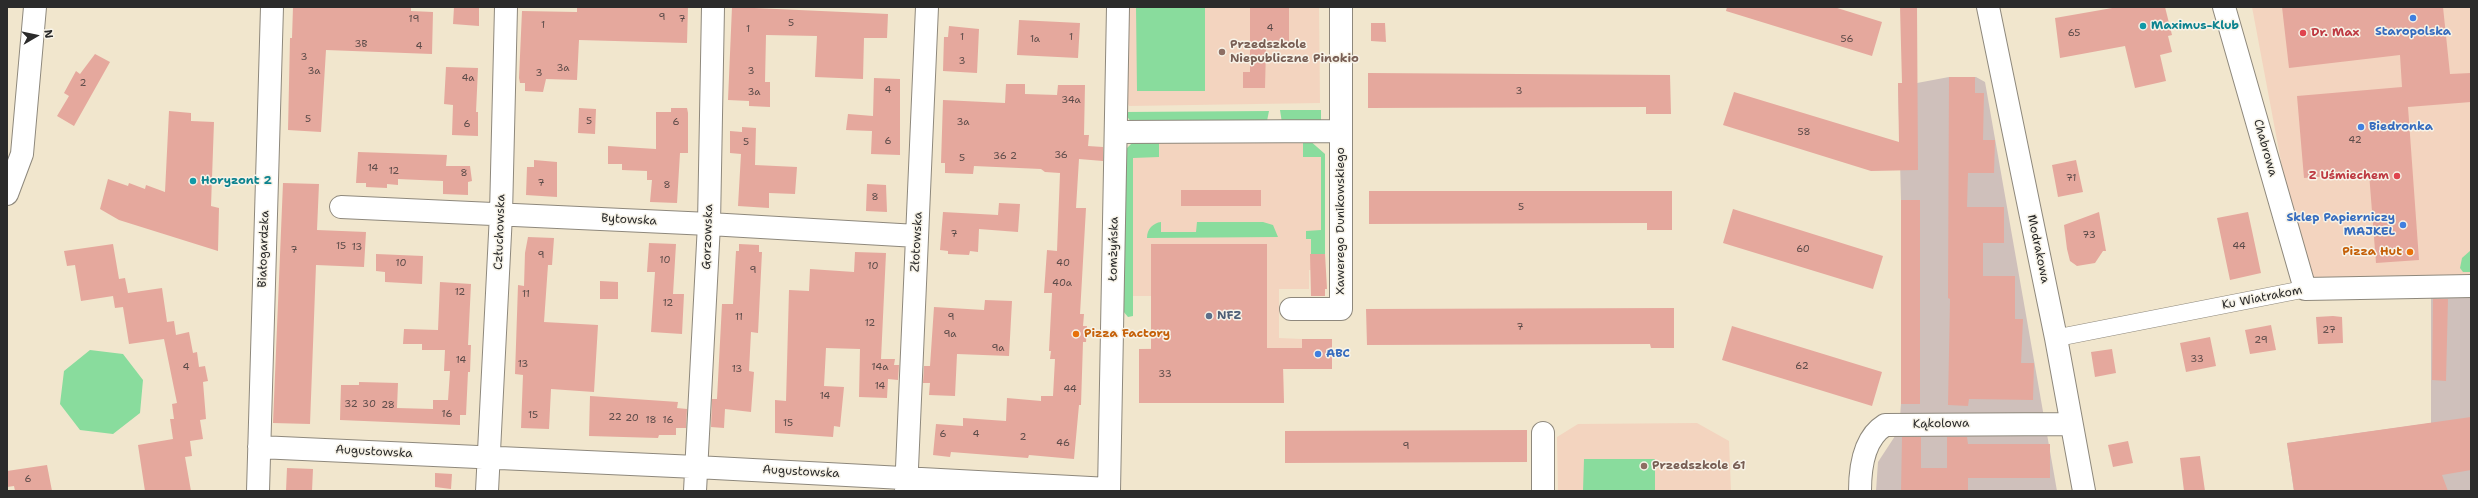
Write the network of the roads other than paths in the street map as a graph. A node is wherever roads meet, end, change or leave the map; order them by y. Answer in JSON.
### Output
{"nodes":[{"id":1,"x":36,"y":7,"type":"edge"},
{"id":2,"x":272,"y":7,"type":"edge"},
{"id":3,"x":506,"y":7,"type":"edge"},
{"id":4,"x":713,"y":7,"type":"edge"},
{"id":5,"x":927,"y":7,"type":"edge"},
{"id":6,"x":1118,"y":7,"type":"edge"},
{"id":7,"x":1341,"y":7,"type":"edge"},
{"id":8,"x":1988,"y":7,"type":"edge"},
{"id":9,"x":2224,"y":7,"type":"edge"},
{"id":10,"x":1341,"y":131,"type":"junction"},
{"id":11,"x":1116,"y":132,"type":"junction"},
{"id":12,"x":7,"y":194,"type":"edge"},
{"id":13,"x":341,"y":207,"type":"dead end"},
{"id":14,"x":501,"y":214,"type":"junction"},
{"id":15,"x":709,"y":224,"type":"junction"},
{"id":16,"x":917,"y":236,"type":"junction"},
{"id":17,"x":2471,"y":286,"type":"edge"},
{"id":18,"x":2305,"y":289,"type":"junction"},
{"id":19,"x":1291,"y":309,"type":"dead end"},
{"id":20,"x":2056,"y":338,"type":"junction"},
{"id":21,"x":2071,"y":424,"type":"junction"},
{"id":22,"x":1543,"y":433,"type":"dead end"},
{"id":23,"x":259,"y":447,"type":"junction"},
{"id":24,"x":489,"y":457,"type":"junction"},
{"id":25,"x":696,"y":467,"type":"junction"},
{"id":26,"x":906,"y":484,"type":"edge"},
{"id":27,"x":1109,"y":490,"type":"edge"},
{"id":28,"x":258,"y":491,"type":"edge"},
{"id":29,"x":487,"y":491,"type":"edge"},
{"id":30,"x":695,"y":491,"type":"edge"},
{"id":31,"x":1543,"y":491,"type":"edge"},
{"id":32,"x":1860,"y":491,"type":"edge"},
{"id":33,"x":2084,"y":491,"type":"edge"}],
"edges":[{"from":1,"to":12,"type":"street"},
{"from":2,"to":23,"type":"street","name":"Białogardzka"},
{"from":3,"to":14,"type":"street","name":"Człuchowska"},
{"from":4,"to":15,"type":"street","name":"Gorzowska"},
{"from":5,"to":16,"type":"street","name":"Złotowska"},
{"from":6,"to":11,"type":"street","name":"Łomżyńska"},
{"from":7,"to":10,"type":"street","name":"Xawerego Dunikowskiego"},
{"from":8,"to":20,"type":"street","name":"Modrakowa"},
{"from":9,"to":18,"type":"street","name":"Chabrowa"},
{"from":10,"to":11,"type":"street","name":"Xawerego Dunikowskiego"},
{"from":10,"to":19,"type":"street","name":"Xawerego Dunikowskiego"},
{"from":11,"to":27,"type":"street","name":"Łomżyńska"},
{"from":13,"to":14,"type":"street","name":"Bytowska"},
{"from":14,"to":15,"type":"street","name":"Bytowska"},
{"from":14,"to":24,"type":"street","name":"Człuchowska"},
{"from":15,"to":16,"type":"street","name":"Bytowska"},
{"from":15,"to":25,"type":"street","name":"Gorzowska"},
{"from":16,"to":26,"type":"street","name":"Złotowska"},
{"from":17,"to":18,"type":"street","name":"Ku Wiatrakom"},
{"from":18,"to":20,"type":"street","name":"Ku Wiatrakom"},
{"from":20,"to":21,"type":"street","name":"Modrakowa"},
{"from":21,"to":32,"type":"street","name":"Kąkolowa"},
{"from":21,"to":33,"type":"street","name":"Modrakowa"},
{"from":22,"to":31,"type":"street"},
{"from":23,"to":24,"type":"street","name":"Augustowska"},
{"from":23,"to":28,"type":"street","name":"Białogardzka"},
{"from":24,"to":25,"type":"street","name":"Augustowska"},
{"from":24,"to":29,"type":"street"},
{"from":25,"to":26,"type":"street","name":"Augustowska"},
{"from":25,"to":30,"type":"street"},
{"from":26,"to":27,"type":"street","name":"Augustowska"}]}
